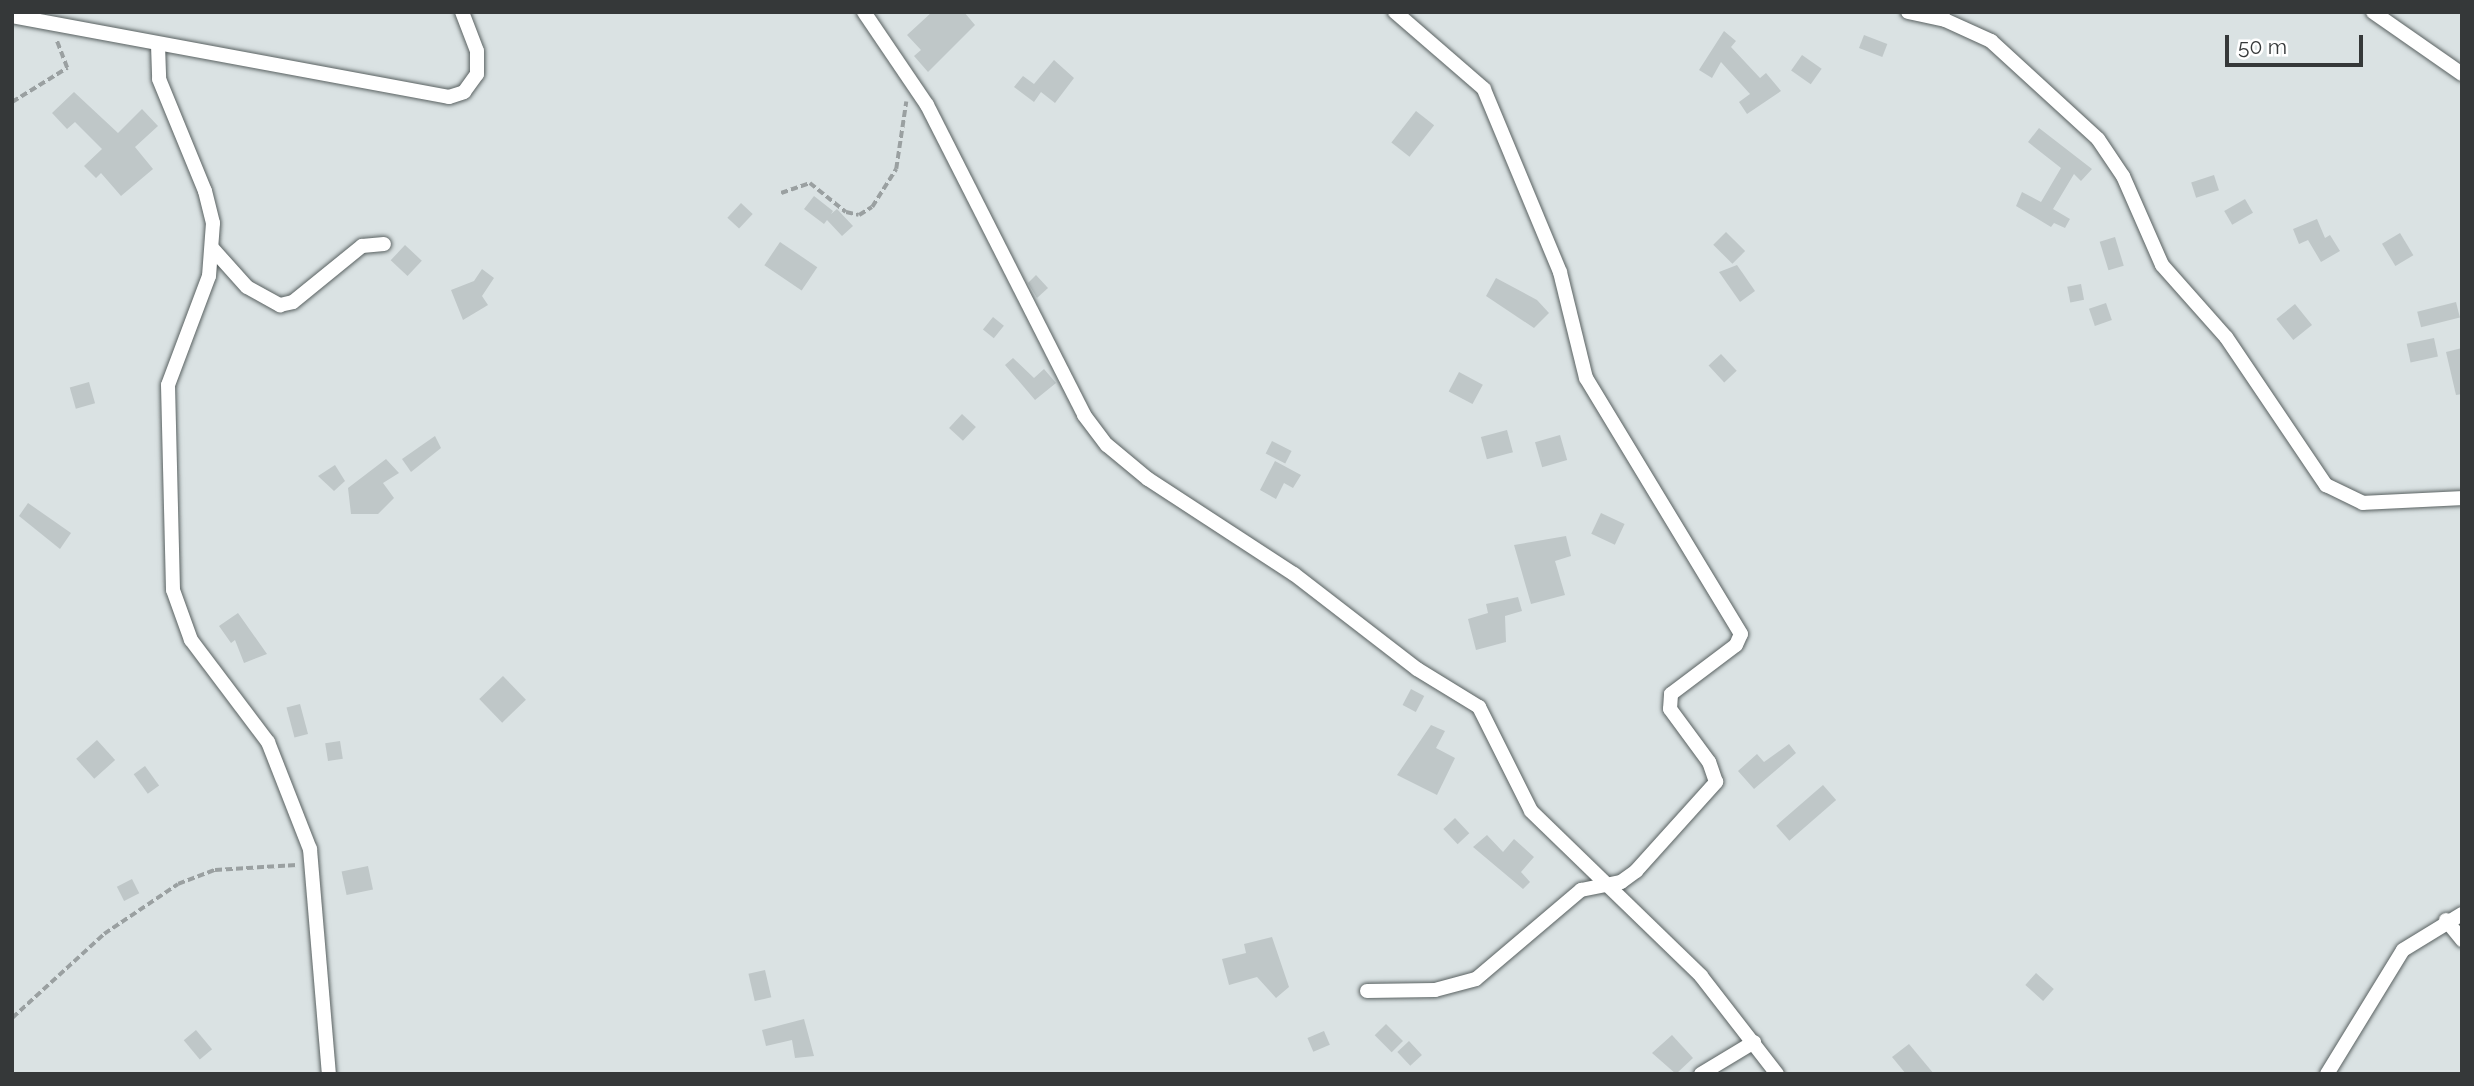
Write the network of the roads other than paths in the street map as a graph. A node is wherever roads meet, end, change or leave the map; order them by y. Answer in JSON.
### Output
{"nodes":[{"id":1,"x":462,"y":12,"type":"edge"},
{"id":2,"x":1395,"y":12,"type":"edge"},
{"id":3,"x":1908,"y":12,"type":"edge"},
{"id":4,"x":2372,"y":12,"type":"edge"},
{"id":5,"x":871,"y":15,"type":"edge"},
{"id":6,"x":12,"y":16,"type":"edge"},
{"id":7,"x":158,"y":45,"type":"junction"},
{"id":8,"x":2462,"y":74,"type":"edge"},
{"id":9,"x":384,"y":244,"type":"dead end"},
{"id":10,"x":212,"y":248,"type":"junction"},
{"id":11,"x":2462,"y":498,"type":"edge"},
{"id":12,"x":1611,"y":885,"type":"junction"},
{"id":13,"x":2462,"y":914,"type":"edge"},
{"id":14,"x":2446,"y":920,"type":"junction"},
{"id":15,"x":2462,"y":940,"type":"edge"},
{"id":16,"x":1367,"y":991,"type":"dead end"},
{"id":17,"x":1754,"y":1042,"type":"junction"},
{"id":18,"x":329,"y":1074,"type":"edge"},
{"id":19,"x":1701,"y":1074,"type":"edge"},
{"id":20,"x":1777,"y":1074,"type":"edge"},
{"id":21,"x":2327,"y":1074,"type":"edge"}],
"edges":[{"from":1,"to":7,"type":"street"},
{"from":2,"to":12,"type":"street"},
{"from":3,"to":11,"type":"street"},
{"from":4,"to":8,"type":"street"},
{"from":5,"to":12,"type":"street"},
{"from":6,"to":7,"type":"street"},
{"from":7,"to":10,"type":"street"},
{"from":9,"to":10,"type":"street"},
{"from":10,"to":18,"type":"street"},
{"from":12,"to":16,"type":"street"},
{"from":12,"to":17,"type":"street"},
{"from":13,"to":14,"type":"street"},
{"from":14,"to":15,"type":"street"},
{"from":14,"to":21,"type":"street"},
{"from":17,"to":19,"type":"street"},
{"from":17,"to":20,"type":"street"}]}
